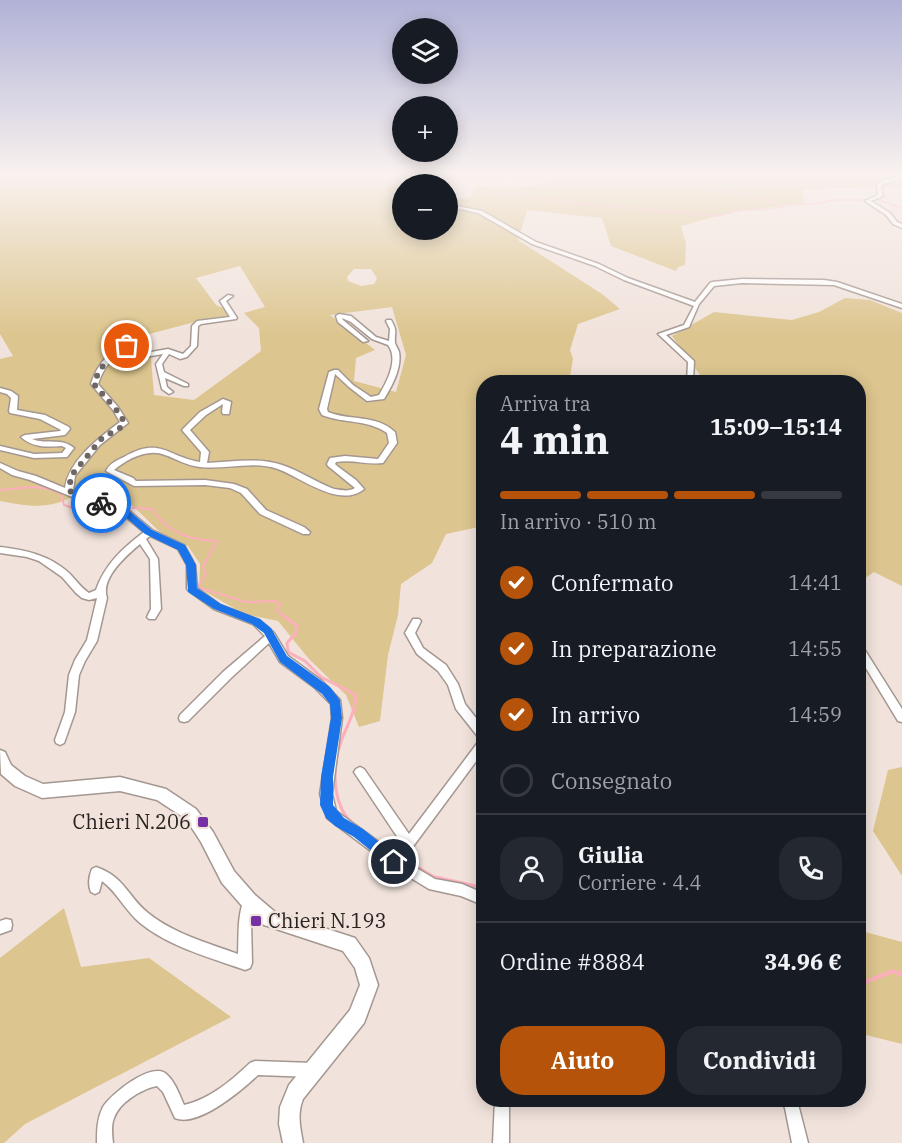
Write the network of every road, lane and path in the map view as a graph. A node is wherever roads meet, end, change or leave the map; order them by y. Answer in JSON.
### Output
{"nodes":[{"id":1,"x":510,"y":229,"type":"edge"},
{"id":2,"x":231,"y":296,"type":"dead end"},
{"id":3,"x":697,"y":305,"type":"junction"},
{"id":4,"x":902,"y":306,"type":"edge"},
{"id":5,"x":389,"y":321,"type":"dead end"},
{"id":6,"x":365,"y":341,"type":"dead end"},
{"id":7,"x":392,"y":345,"type":"junction"},
{"id":8,"x":168,"y":351,"type":"junction"},
{"id":9,"x":162,"y":374,"type":"junction"},
{"id":10,"x":690,"y":375,"type":"edge"},
{"id":11,"x":186,"y":385,"type":"dead end"},
{"id":12,"x":0,"y":390,"type":"edge"},
{"id":13,"x":169,"y":393,"type":"dead end"},
{"id":14,"x":226,"y":412,"type":"dead end"},
{"id":15,"x":0,"y":448,"type":"edge"},
{"id":16,"x":0,"y":465,"type":"edge"},
{"id":17,"x":203,"y":465,"type":"junction"},
{"id":18,"x":69,"y":491,"type":"junction"},
{"id":19,"x":306,"y":532,"type":"dead end"},
{"id":20,"x":145,"y":535,"type":"junction"},
{"id":21,"x":0,"y":550,"type":"edge"},
{"id":22,"x":100,"y":592,"type":"junction"},
{"id":23,"x":152,"y":617,"type":"dead end"},
{"id":24,"x":416,"y":621,"type":"dead end"},
{"id":25,"x":271,"y":636,"type":"junction"},
{"id":26,"x":866,"y":661,"type":"edge"},
{"id":27,"x":184,"y":718,"type":"dead end"},
{"id":28,"x":902,"y":718,"type":"edge"},
{"id":29,"x":476,"y":727,"type":"edge"},
{"id":30,"x":60,"y":740,"type":"dead end"},
{"id":31,"x":476,"y":753,"type":"edge"},
{"id":32,"x":0,"y":756,"type":"edge"},
{"id":33,"x":360,"y":772,"type":"dead end"},
{"id":34,"x":406,"y":846,"type":"junction"},
{"id":35,"x":395,"y":861,"type":"junction"},
{"id":36,"x":95,"y":888,"type":"dead end"},
{"id":37,"x":476,"y":896,"type":"edge"},
{"id":38,"x":249,"y":901,"type":"junction"},
{"id":39,"x":315,"y":1070,"type":"junction"},
{"id":40,"x":502,"y":1107,"type":"edge"},
{"id":41,"x":791,"y":1107,"type":"edge"},
{"id":42,"x":105,"y":1143,"type":"edge"},
{"id":43,"x":293,"y":1143,"type":"edge"},
{"id":44,"x":501,"y":1143,"type":"edge"},
{"id":45,"x":800,"y":1143,"type":"edge"}],
"edges":[{"from":1,"to":3,"type":"street"},
{"from":2,"to":8,"type":"street"},
{"from":3,"to":4,"type":"street"},
{"from":3,"to":10,"type":"street"},
{"from":5,"to":7,"type":"street"},
{"from":6,"to":7,"type":"street"},
{"from":7,"to":17,"type":"street"},
{"from":8,"to":9,"type":"street"},
{"from":8,"to":18,"type":"street"},
{"from":9,"to":11,"type":"street"},
{"from":9,"to":13,"type":"street"},
{"from":12,"to":15,"type":"street"},
{"from":14,"to":17,"type":"street"},
{"from":16,"to":18,"type":"street"},
{"from":17,"to":19,"type":"street"},
{"from":18,"to":20,"type":"street"},
{"from":20,"to":22,"type":"street"},
{"from":20,"to":23,"type":"street"},
{"from":20,"to":25,"type":"street"},
{"from":21,"to":22,"type":"street"},
{"from":22,"to":30,"type":"street"},
{"from":24,"to":29,"type":"street"},
{"from":25,"to":27,"type":"street"},
{"from":25,"to":35,"type":"street"},
{"from":26,"to":28,"type":"street"},
{"from":31,"to":34,"type":"street"},
{"from":32,"to":38,"type":"main road"},
{"from":33,"to":34,"type":"street"},
{"from":34,"to":35,"type":"street"},
{"from":35,"to":37,"type":"street"},
{"from":36,"to":38,"type":"street"},
{"from":38,"to":39,"type":"main road"},
{"from":39,"to":42,"type":"street"},
{"from":39,"to":43,"type":"main road"},
{"from":40,"to":44,"type":"street"},
{"from":41,"to":45,"type":"street"}]}
